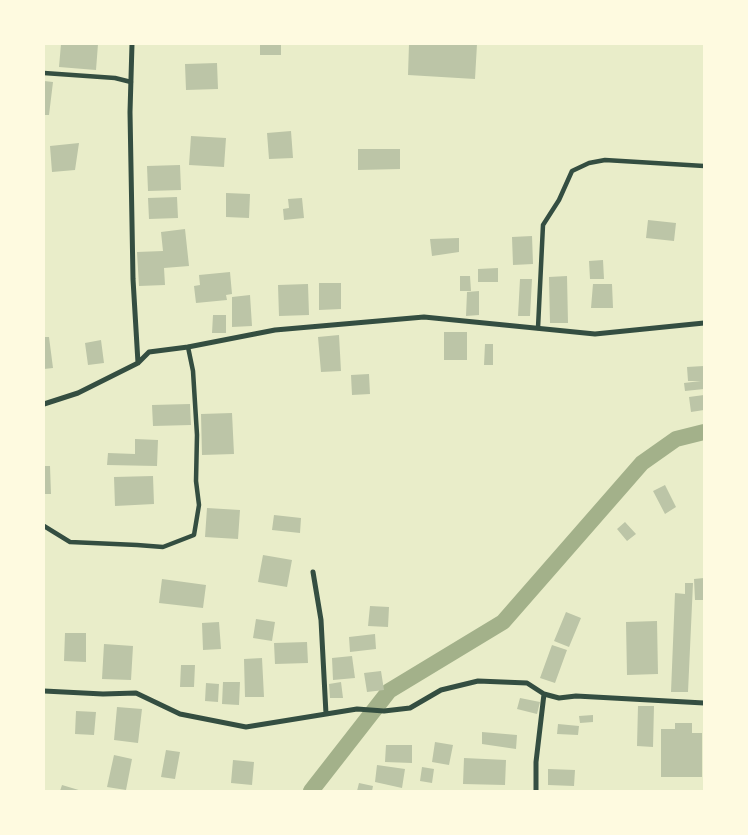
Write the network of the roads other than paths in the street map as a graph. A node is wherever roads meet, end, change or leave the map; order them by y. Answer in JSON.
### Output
{"nodes":[{"id":1,"x":132,"y":44,"type":"edge"},
{"id":2,"x":44,"y":73,"type":"edge"},
{"id":3,"x":131,"y":82,"type":"junction"},
{"id":4,"x":704,"y":166,"type":"edge"},
{"id":5,"x":704,"y":323,"type":"edge"},
{"id":6,"x":538,"y":328,"type":"junction"},
{"id":7,"x":188,"y":347,"type":"junction"},
{"id":8,"x":138,"y":363,"type":"junction"},
{"id":9,"x":44,"y":404,"type":"edge"},
{"id":10,"x":44,"y":526,"type":"edge"},
{"id":11,"x":313,"y":572,"type":"dead end"},
{"id":12,"x":44,"y":691,"type":"edge"},
{"id":13,"x":544,"y":694,"type":"junction"},
{"id":14,"x":704,"y":703,"type":"edge"},
{"id":15,"x":326,"y":714,"type":"junction"},
{"id":16,"x":536,"y":791,"type":"edge"}],
"edges":[{"from":1,"to":3,"type":"street"},
{"from":2,"to":3,"type":"street"},
{"from":3,"to":8,"type":"street"},
{"from":4,"to":6,"type":"street"},
{"from":5,"to":6,"type":"street"},
{"from":6,"to":7,"type":"street"},
{"from":7,"to":8,"type":"street"},
{"from":7,"to":10,"type":"street"},
{"from":8,"to":9,"type":"street"},
{"from":11,"to":15,"type":"street"},
{"from":12,"to":15,"type":"street"},
{"from":13,"to":14,"type":"street"},
{"from":13,"to":15,"type":"street"},
{"from":13,"to":16,"type":"street"}]}
